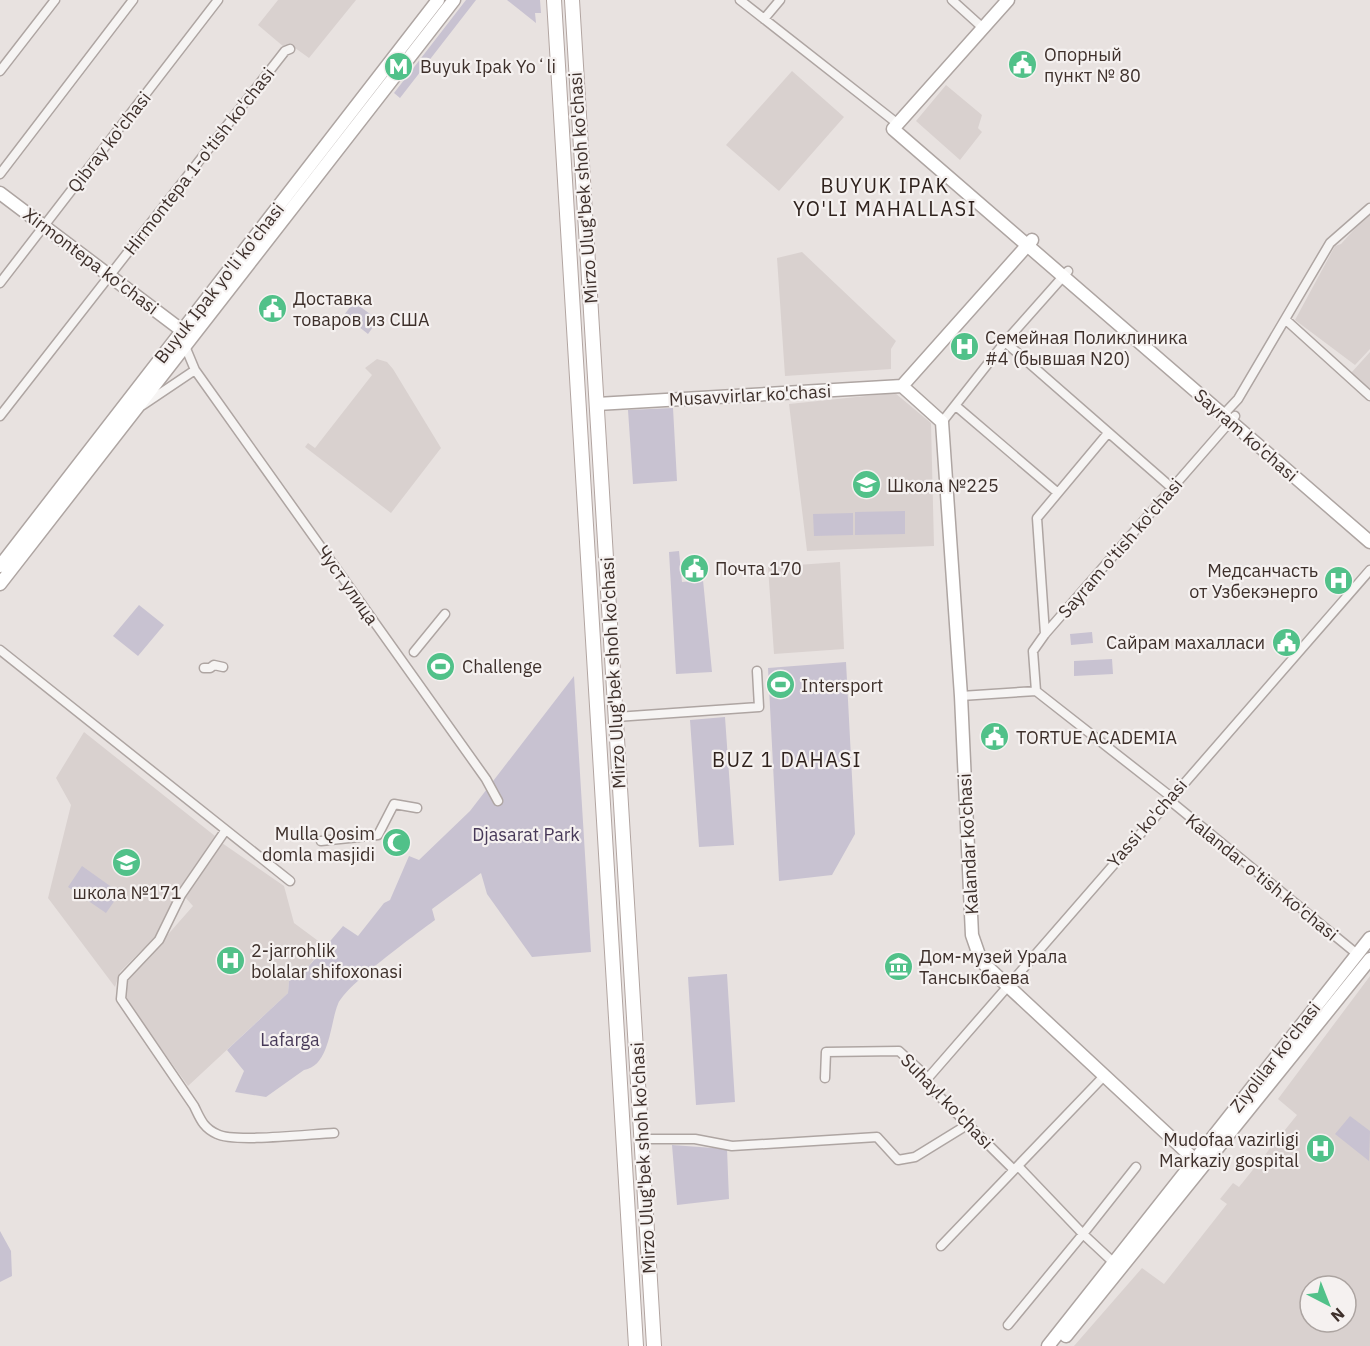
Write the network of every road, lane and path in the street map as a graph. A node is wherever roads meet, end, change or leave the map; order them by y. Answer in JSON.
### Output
{"nodes":[{"id":1,"x":55,"y":0,"type":"edge"},
{"id":2,"x":133,"y":0,"type":"edge"},
{"id":3,"x":218,"y":0,"type":"edge"},
{"id":4,"x":438,"y":0,"type":"edge"},
{"id":5,"x":454,"y":0,"type":"edge"},
{"id":6,"x":554,"y":0,"type":"edge"},
{"id":7,"x":573,"y":0,"type":"edge"},
{"id":8,"x":740,"y":0,"type":"edge"},
{"id":9,"x":780,"y":0,"type":"edge"},
{"id":10,"x":952,"y":0,"type":"edge"},
{"id":11,"x":1008,"y":0,"type":"edge"},
{"id":12,"x":764,"y":19,"type":"junction"},
{"id":13,"x":984,"y":28,"type":"junction"},
{"id":14,"x":290,"y":50,"type":"dead end"},
{"id":15,"x":397,"y":63,"type":"junction"},
{"id":16,"x":0,"y":71,"type":"edge"},
{"id":17,"x":896,"y":126,"type":"junction"},
{"id":18,"x":0,"y":174,"type":"edge"},
{"id":19,"x":0,"y":193,"type":"edge"},
{"id":20,"x":1370,"y":208,"type":"edge"},
{"id":21,"x":44,"y":226,"type":"junction"},
{"id":22,"x":1030,"y":243,"type":"junction"},
{"id":23,"x":1065,"y":274,"type":"junction"},
{"id":24,"x":110,"y":275,"type":"junction"},
{"id":25,"x":0,"y":283,"type":"edge"},
{"id":26,"x":1286,"y":320,"type":"junction"},
{"id":27,"x":188,"y":337,"type":"junction"},
{"id":28,"x":1005,"y":342,"type":"junction"},
{"id":29,"x":195,"y":370,"type":"junction"},
{"id":30,"x":902,"y":386,"type":"junction"},
{"id":31,"x":1370,"y":396,"type":"edge"},
{"id":32,"x":597,"y":404,"type":"junction"},
{"id":33,"x":956,"y":406,"type":"junction"},
{"id":34,"x":136,"y":409,"type":"junction"},
{"id":35,"x":0,"y":416,"type":"edge"},
{"id":36,"x":1229,"y":416,"type":"junction"},
{"id":37,"x":942,"y":422,"type":"junction"},
{"id":38,"x":1108,"y":433,"type":"junction"},
{"id":39,"x":582,"y":459,"type":"junction"},
{"id":40,"x":600,"y":459,"type":"junction"},
{"id":41,"x":1172,"y":488,"type":"junction"},
{"id":42,"x":1058,"y":493,"type":"junction"},
{"id":43,"x":1370,"y":534,"type":"edge"},
{"id":44,"x":1370,"y":542,"type":"edge"},
{"id":45,"x":0,"y":566,"type":"edge"},
{"id":46,"x":1370,"y":570,"type":"edge"},
{"id":47,"x":0,"y":584,"type":"edge"},
{"id":48,"x":445,"y":614,"type":"dead end"},
{"id":49,"x":1045,"y":634,"type":"junction"},
{"id":50,"x":0,"y":650,"type":"edge"},
{"id":51,"x":414,"y":652,"type":"dead end"},
{"id":52,"x":223,"y":667,"type":"dead end"},
{"id":53,"x":204,"y":668,"type":"dead end"},
{"id":54,"x":756,"y":671,"type":"dead end"},
{"id":55,"x":1035,"y":691,"type":"junction"},
{"id":56,"x":961,"y":696,"type":"junction"},
{"id":57,"x":616,"y":717,"type":"junction"},
{"id":58,"x":1169,"y":798,"type":"junction"},
{"id":59,"x":498,"y":801,"type":"dead end"},
{"id":60,"x":417,"y":808,"type":"dead end"},
{"id":61,"x":225,"y":831,"type":"junction"},
{"id":62,"x":321,"y":842,"type":"dead end"},
{"id":63,"x":290,"y":880,"type":"dead end"},
{"id":64,"x":1370,"y":938,"type":"edge"},
{"id":65,"x":1357,"y":954,"type":"junction"},
{"id":66,"x":1368,"y":964,"type":"edge"},
{"id":67,"x":1009,"y":985,"type":"junction"},
{"id":68,"x":1325,"y":1004,"type":"junction"},
{"id":69,"x":1105,"y":1075,"type":"junction"},
{"id":70,"x":825,"y":1078,"type":"dead end"},
{"id":71,"x":928,"y":1078,"type":"junction"},
{"id":72,"x":967,"y":1125,"type":"junction"},
{"id":73,"x":334,"y":1133,"type":"dead end"},
{"id":74,"x":642,"y":1139,"type":"junction"},
{"id":75,"x":643,"y":1159,"type":"junction"},
{"id":76,"x":624,"y":1160,"type":"junction"},
{"id":77,"x":1199,"y":1163,"type":"junction"},
{"id":78,"x":1136,"y":1167,"type":"dead end"},
{"id":79,"x":1016,"y":1168,"type":"junction"},
{"id":80,"x":1083,"y":1234,"type":"junction"},
{"id":81,"x":1134,"y":1244,"type":"junction"},
{"id":82,"x":941,"y":1246,"type":"dead end"},
{"id":83,"x":1113,"y":1262,"type":"junction"},
{"id":84,"x":1008,"y":1325,"type":"dead end"},
{"id":85,"x":636,"y":1346,"type":"edge"},
{"id":86,"x":654,"y":1346,"type":"edge"},
{"id":87,"x":1048,"y":1346,"type":"edge"},
{"id":88,"x":1057,"y":1346,"type":"edge"}],
"edges":[{"from":1,"to":16,"type":"street"},
{"from":2,"to":18,"type":"street"},
{"from":3,"to":21,"type":"street","name":"Qibray ko'chasi"},
{"from":4,"to":15,"type":"street","name":"Buyuk Ipak yo'li ko'chasi"},
{"from":5,"to":15,"type":"street","name":"Buyuk Ipak yo'li ko'chasi"},
{"from":6,"to":39,"type":"main road","name":"Mirzo Ulug'bek shoh ko'chasi"},
{"from":7,"to":32,"type":"main road","name":"Mirzo Ulug'bek shoh ko'chasi"},
{"from":8,"to":12,"type":"street","name":"Sayram ko'chasi"},
{"from":9,"to":12,"type":"street"},
{"from":10,"to":13,"type":"street"},
{"from":11,"to":13,"type":"street"},
{"from":12,"to":17,"type":"street","name":"Sayram ko'chasi"},
{"from":13,"to":17,"type":"street"},
{"from":14,"to":24,"type":"street","name":"Hirmontepa 1-o'tish ko'chasi"},
{"from":15,"to":27,"type":"street","name":"Buyuk Ipak yo'li ko'chasi"},
{"from":15,"to":27,"type":"street","name":"Buyuk Ipak yo'li ko'chasi"},
{"from":17,"to":22,"type":"street","name":"Sayram ko'chasi"},
{"from":19,"to":21,"type":"street","name":"Xirmontepa ko'chasi"},
{"from":20,"to":26,"type":"street","name":"Sayram o'tish ko'chasi"},
{"from":21,"to":24,"type":"street","name":"Xirmontepa ko'chasi"},
{"from":21,"to":25,"type":"street","name":"Qibray ko'chasi"},
{"from":22,"to":23,"type":"street","name":"Sayram ko'chasi"},
{"from":22,"to":30,"type":"street"},
{"from":23,"to":28,"type":"street"},
{"from":23,"to":36,"type":"street","name":"Sayram ko'chasi"},
{"from":24,"to":27,"type":"street","name":"Xirmontepa ko'chasi"},
{"from":24,"to":35,"type":"street","name":"Hirmontepa 1-o'tish ko'chasi"},
{"from":26,"to":31,"type":"street"},
{"from":26,"to":36,"type":"street","name":"Sayram o'tish ko'chasi"},
{"from":27,"to":29,"type":"street","name":"Чуст улица"},
{"from":27,"to":34,"type":"street","name":"Buyuk Ipak yo'li ko'chasi"},
{"from":27,"to":45,"type":"street","name":"Buyuk Ipak yo'li ko'chasi"},
{"from":28,"to":33,"type":"street"},
{"from":28,"to":38,"type":"street"},
{"from":29,"to":34,"type":"street"},
{"from":29,"to":59,"type":"street","name":"Чуст улица"},
{"from":30,"to":32,"type":"street","name":"Musavvirlar ko'chasi"},
{"from":30,"to":37,"type":"street"},
{"from":32,"to":40,"type":"main road","name":"Mirzo Ulug'bek shoh ko'chasi"},
{"from":33,"to":37,"type":"street"},
{"from":33,"to":42,"type":"street"},
{"from":34,"to":47,"type":"street","name":"Buyuk Ipak yo'li ko'chasi"},
{"from":36,"to":41,"type":"street","name":"Sayram o'tish ko'chasi"},
{"from":36,"to":43,"type":"street","name":"Sayram ko'chasi"},
{"from":36,"to":44,"type":"street","name":"Sayram ko'chasi"},
{"from":37,"to":56,"type":"street","name":"Kalandar ko'chasi"},
{"from":38,"to":41,"type":"street"},
{"from":38,"to":42,"type":"street"},
{"from":39,"to":40,"type":"main road"},
{"from":39,"to":76,"type":"main road","name":"Mirzo Ulug'bek shoh ko'chasi"},
{"from":40,"to":57,"type":"main road","name":"Mirzo Ulug'bek shoh ko'chasi"},
{"from":41,"to":49,"type":"street","name":"Sayram o'tish ko'chasi"},
{"from":42,"to":49,"type":"street"},
{"from":46,"to":58,"type":"street","name":"Yassi ko'chasi"},
{"from":48,"to":51,"type":"street"},
{"from":49,"to":55,"type":"street","name":"Sayram o'tish ko'chasi"},
{"from":50,"to":61,"type":"street"},
{"from":52,"to":53,"type":"street"},
{"from":54,"to":57,"type":"street"},
{"from":55,"to":56,"type":"street"},
{"from":55,"to":58,"type":"street","name":"Kalandar o'tish ko'chasi"},
{"from":56,"to":67,"type":"street","name":"Kalandar ko'chasi"},
{"from":57,"to":74,"type":"main road","name":"Mirzo Ulug'bek shoh ko'chasi"},
{"from":58,"to":65,"type":"street","name":"Kalandar o'tish ko'chasi"},
{"from":58,"to":67,"type":"street","name":"Yassi ko'chasi"},
{"from":60,"to":62,"type":"street"},
{"from":61,"to":63,"type":"street"},
{"from":61,"to":73,"type":"street"},
{"from":64,"to":65,"type":"street","name":"Ziyolilar ko'chasi"},
{"from":65,"to":68,"type":"street","name":"Ziyolilar ko'chasi"},
{"from":66,"to":68,"type":"street","name":"Ziyolilar ko'chasi"},
{"from":67,"to":69,"type":"street","name":"Kalandar ko'chasi"},
{"from":67,"to":71,"type":"street","name":"Yassi ko'chasi"},
{"from":68,"to":77,"type":"street","name":"Ziyolilar ko'chasi"},
{"from":69,"to":77,"type":"street","name":"Kalandar ko'chasi"},
{"from":69,"to":79,"type":"street"},
{"from":70,"to":71,"type":"street","name":"Suhayl ko'chasi"},
{"from":71,"to":72,"type":"street","name":"Suhayl ko'chasi"},
{"from":72,"to":74,"type":"street"},
{"from":72,"to":79,"type":"street","name":"Suhayl ko'chasi"},
{"from":74,"to":75,"type":"main road","name":"Mirzo Ulug'bek shoh ko'chasi"},
{"from":75,"to":76,"type":"main road"},
{"from":75,"to":86,"type":"main road","name":"Mirzo Ulug'bek shoh ko'chasi"},
{"from":76,"to":85,"type":"main road","name":"Mirzo Ulug'bek shoh ko'chasi"},
{"from":77,"to":81,"type":"street","name":"Ziyolilar ko'chasi"},
{"from":78,"to":80,"type":"street"},
{"from":79,"to":80,"type":"street","name":"Suhayl ko'chasi"},
{"from":79,"to":82,"type":"street"},
{"from":80,"to":83,"type":"street","name":"Suhayl ko'chasi"},
{"from":80,"to":84,"type":"street"},
{"from":81,"to":83,"type":"street","name":"Ziyolilar ko'chasi"},
{"from":81,"to":88,"type":"street","name":"Ziyolilar ko'chasi"},
{"from":83,"to":87,"type":"street","name":"Ziyolilar ko'chasi"}]}
